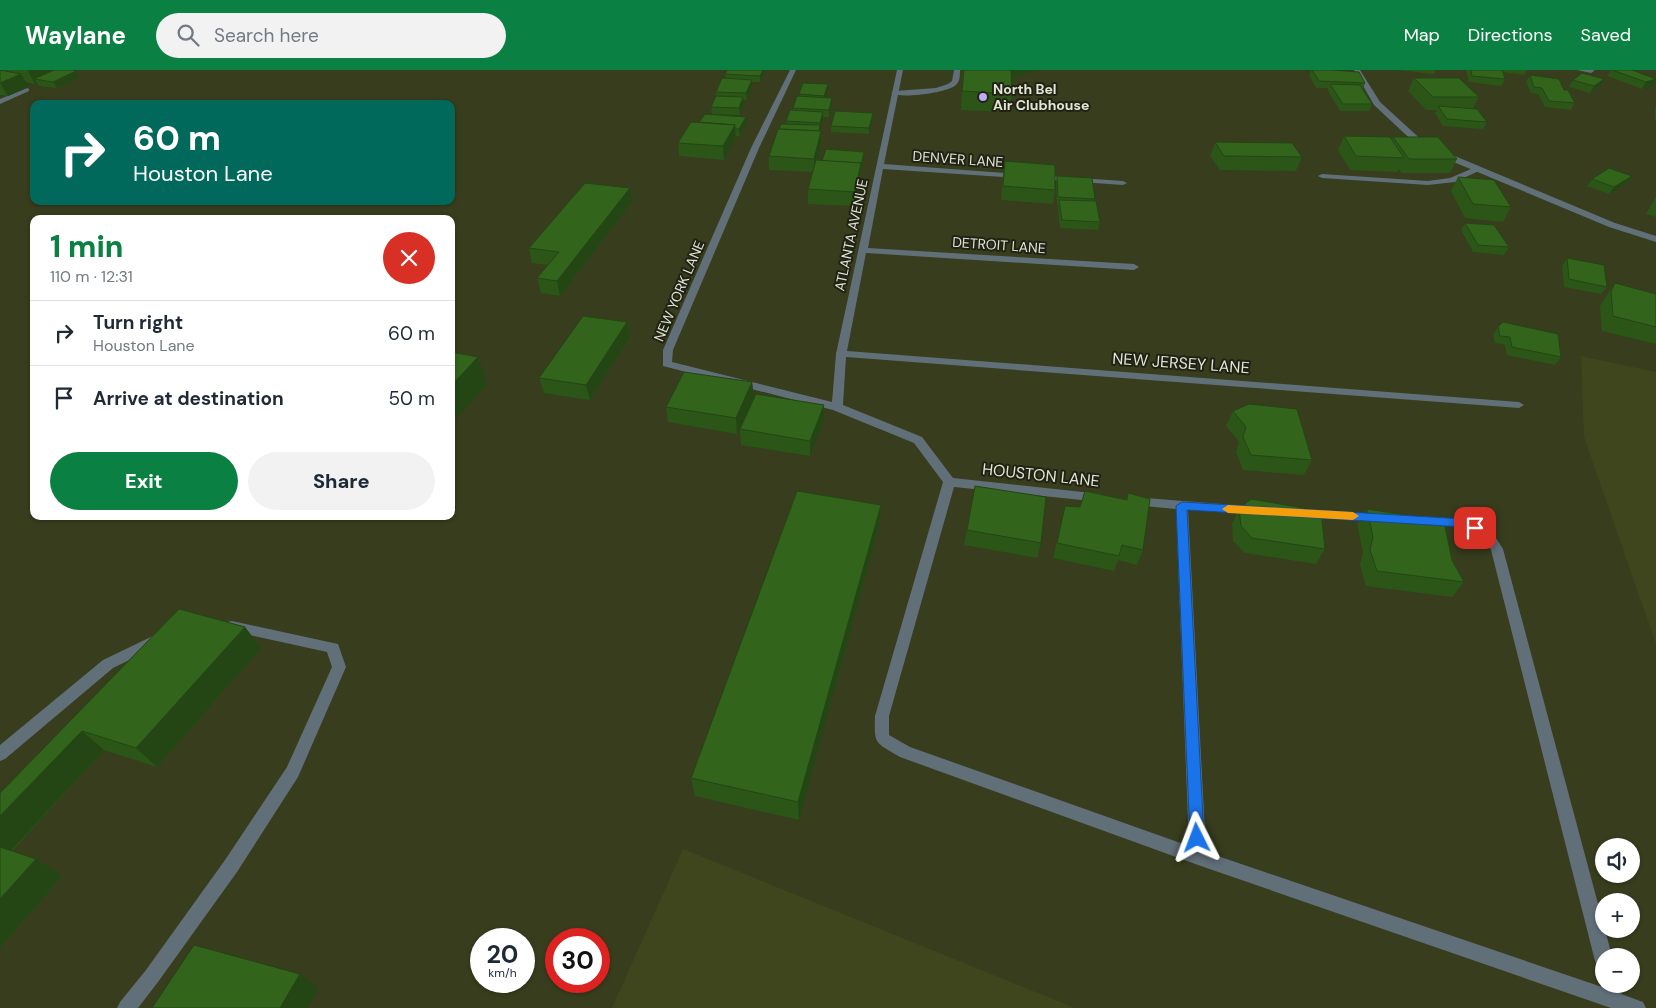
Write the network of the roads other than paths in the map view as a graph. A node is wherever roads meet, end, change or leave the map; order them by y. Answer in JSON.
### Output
{"nodes":[{"id":1,"x":793,"y":70,"type":"edge"},
{"id":2,"x":900,"y":70,"type":"edge"},
{"id":3,"x":958,"y":70,"type":"edge"},
{"id":4,"x":1357,"y":70,"type":"edge"},
{"id":5,"x":1580,"y":70,"type":"edge"},
{"id":6,"x":1590,"y":72,"type":"dead end"},
{"id":7,"x":26,"y":90,"type":"dead end"},
{"id":8,"x":895,"y":93,"type":"junction"},
{"id":9,"x":0,"y":102,"type":"edge"},
{"id":10,"x":880,"y":166,"type":"junction"},
{"id":11,"x":1478,"y":168,"type":"junction"},
{"id":12,"x":1322,"y":176,"type":"dead end"},
{"id":13,"x":1123,"y":183,"type":"dead end"},
{"id":14,"x":1656,"y":239,"type":"edge"},
{"id":15,"x":862,"y":250,"type":"junction"},
{"id":16,"x":1134,"y":267,"type":"dead end"},
{"id":17,"x":841,"y":354,"type":"junction"},
{"id":18,"x":1519,"y":405,"type":"dead end"},
{"id":19,"x":836,"y":407,"type":"junction"},
{"id":20,"x":949,"y":482,"type":"junction"},
{"id":21,"x":1182,"y":506,"type":"junction"},
{"id":22,"x":1269,"y":511,"type":"edge"},
{"id":23,"x":1289,"y":512,"type":"edge"},
{"id":24,"x":1386,"y":518,"type":"edge"},
{"id":25,"x":1415,"y":520,"type":"edge"},
{"id":26,"x":219,"y":624,"type":"edge"},
{"id":27,"x":168,"y":634,"type":"edge"},
{"id":28,"x":0,"y":754,"type":"edge"},
{"id":29,"x":1198,"y":857,"type":"junction"},
{"id":30,"x":1601,"y":948,"type":"edge"},
{"id":31,"x":1595,"y":986,"type":"edge"},
{"id":32,"x":1614,"y":993,"type":"edge"},
{"id":33,"x":126,"y":1008,"type":"edge"},
{"id":34,"x":1637,"y":1008,"type":"edge"}],
"edges":[{"from":1,"to":19,"type":"street","name":"NEW YORK LANE"},
{"from":2,"to":8,"type":"street","name":"ATLANTA AVENUE"},
{"from":3,"to":8,"type":"street"},
{"from":4,"to":11,"type":"street"},
{"from":5,"to":6,"type":"street"},
{"from":7,"to":9,"type":"street"},
{"from":8,"to":10,"type":"street","name":"ATLANTA AVENUE"},
{"from":10,"to":13,"type":"street","name":"DENVER LANE"},
{"from":10,"to":15,"type":"street","name":"ATLANTA AVENUE"},
{"from":11,"to":12,"type":"street"},
{"from":11,"to":14,"type":"street"},
{"from":15,"to":16,"type":"street","name":"DETROIT LANE"},
{"from":15,"to":17,"type":"street","name":"ATLANTA AVENUE"},
{"from":17,"to":18,"type":"street","name":"NEW JERSEY LANE"},
{"from":17,"to":19,"type":"street","name":"ATLANTA AVENUE"},
{"from":19,"to":20,"type":"street"},
{"from":20,"to":21,"type":"street","name":"HOUSTON LANE"},
{"from":20,"to":29,"type":"street"},
{"from":21,"to":22,"type":"street","name":"HOUSTON LANE"},
{"from":21,"to":29,"type":"street"},
{"from":23,"to":24,"type":"street"},
{"from":25,"to":30,"type":"street"},
{"from":26,"to":33,"type":"street"},
{"from":27,"to":28,"type":"street"},
{"from":29,"to":31,"type":"street"},
{"from":32,"to":34,"type":"street"}]}
